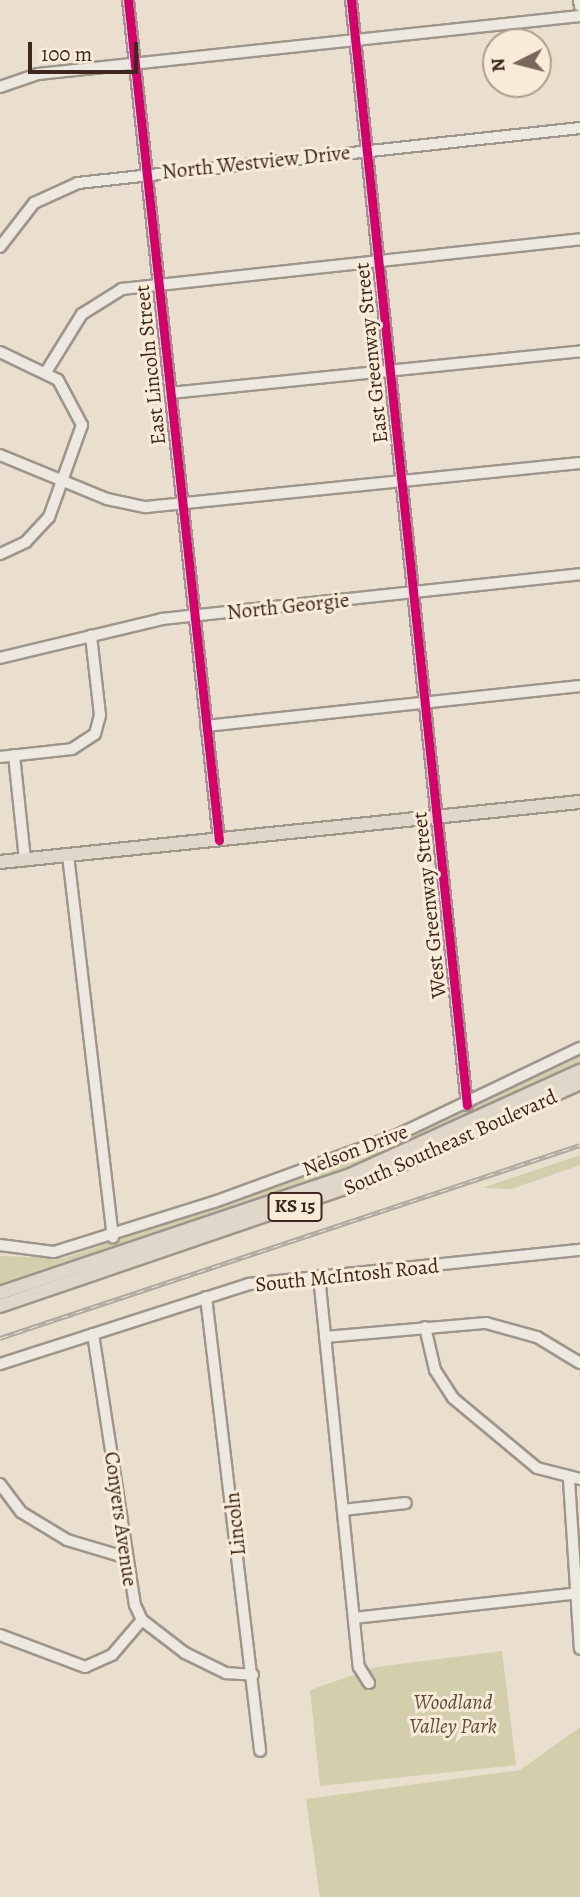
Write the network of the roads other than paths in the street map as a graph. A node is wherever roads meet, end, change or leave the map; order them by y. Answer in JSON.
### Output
{"nodes":[{"id":1,"x":128,"y":0,"type":"edge"},
{"id":2,"x":351,"y":0,"type":"edge"},
{"id":3,"x":579,"y":0,"type":"edge"},
{"id":4,"x":580,"y":6,"type":"edge"},
{"id":5,"x":580,"y":16,"type":"edge"},
{"id":6,"x":355,"y":40,"type":"junction"},
{"id":7,"x":135,"y":64,"type":"junction"},
{"id":8,"x":0,"y":87,"type":"edge"},
{"id":9,"x":580,"y":128,"type":"edge"},
{"id":10,"x":367,"y":150,"type":"junction"},
{"id":11,"x":146,"y":174,"type":"junction"},
{"id":12,"x":580,"y":239,"type":"edge"},
{"id":13,"x":0,"y":247,"type":"edge"},
{"id":14,"x":379,"y":261,"type":"junction"},
{"id":15,"x":158,"y":284,"type":"junction"},
{"id":16,"x":580,"y":351,"type":"edge"},
{"id":17,"x":0,"y":352,"type":"edge"},
{"id":18,"x":391,"y":371,"type":"junction"},
{"id":19,"x":46,"y":372,"type":"junction"},
{"id":20,"x":170,"y":393,"type":"junction"},
{"id":21,"x":0,"y":455,"type":"edge"},
{"id":22,"x":580,"y":463,"type":"edge"},
{"id":23,"x":64,"y":481,"type":"junction"},
{"id":24,"x":402,"y":482,"type":"junction"},
{"id":25,"x":183,"y":504,"type":"junction"},
{"id":26,"x":0,"y":554,"type":"edge"},
{"id":27,"x":580,"y":574,"type":"edge"},
{"id":28,"x":413,"y":592,"type":"junction"},
{"id":29,"x":194,"y":616,"type":"junction"},
{"id":30,"x":92,"y":636,"type":"junction"},
{"id":31,"x":0,"y":658,"type":"edge"},
{"id":32,"x":580,"y":686,"type":"edge"},
{"id":33,"x":425,"y":702,"type":"junction"},
{"id":34,"x":206,"y":726,"type":"junction"},
{"id":35,"x":14,"y":755,"type":"junction"},
{"id":36,"x":0,"y":757,"type":"edge"},
{"id":37,"x":580,"y":802,"type":"edge"},
{"id":38,"x":438,"y":817,"type":"junction"},
{"id":39,"x":219,"y":840,"type":"junction"},
{"id":40,"x":68,"y":855,"type":"junction"},
{"id":41,"x":25,"y":860,"type":"junction"},
{"id":42,"x":0,"y":862,"type":"edge"},
{"id":43,"x":580,"y":1048,"type":"edge"},
{"id":44,"x":580,"y":1071,"type":"edge"},
{"id":45,"x":580,"y":1083,"type":"edge"},
{"id":46,"x":467,"y":1105,"type":"junction"},
{"id":47,"x":113,"y":1237,"type":"junction"},
{"id":48,"x":0,"y":1245,"type":"edge"},
{"id":49,"x":580,"y":1250,"type":"edge"},
{"id":50,"x":320,"y":1276,"type":"junction"},
{"id":51,"x":0,"y":1293,"type":"edge"},
{"id":52,"x":206,"y":1297,"type":"junction"},
{"id":53,"x":0,"y":1306,"type":"edge"},
{"id":54,"x":425,"y":1327,"type":"junction"},
{"id":55,"x":93,"y":1334,"type":"junction"},
{"id":56,"x":325,"y":1337,"type":"junction"},
{"id":57,"x":580,"y":1363,"type":"edge"},
{"id":58,"x":0,"y":1364,"type":"edge"},
{"id":59,"x":575,"y":1479,"type":"edge"},
{"id":60,"x":0,"y":1485,"type":"edge"},
{"id":61,"x":406,"y":1503,"type":"dead end"},
{"id":62,"x":343,"y":1510,"type":"junction"},
{"id":63,"x":124,"y":1557,"type":"junction"},
{"id":64,"x":579,"y":1593,"type":"edge"},
{"id":65,"x":354,"y":1618,"type":"junction"},
{"id":66,"x":142,"y":1620,"type":"junction"},
{"id":67,"x":2,"y":1636,"type":"edge"},
{"id":68,"x":580,"y":1649,"type":"edge"},
{"id":69,"x":0,"y":1650,"type":"edge"},
{"id":70,"x":253,"y":1675,"type":"junction"},
{"id":71,"x":369,"y":1684,"type":"dead end"},
{"id":72,"x":260,"y":1751,"type":"dead end"}],
"edges":[{"from":1,"to":7,"type":"street","name":"East Lincoln Street"},
{"from":2,"to":6,"type":"street","name":"East Greenway Street"},
{"from":3,"to":4,"type":"street"},
{"from":5,"to":6,"type":"street"},
{"from":6,"to":7,"type":"street"},
{"from":6,"to":10,"type":"street","name":"East Greenway Street"},
{"from":7,"to":8,"type":"street"},
{"from":7,"to":11,"type":"street","name":"East Lincoln Street"},
{"from":9,"to":10,"type":"street","name":"North Westview Drive"},
{"from":10,"to":11,"type":"street","name":"North Westview Drive"},
{"from":10,"to":14,"type":"street","name":"East Greenway Street"},
{"from":11,"to":13,"type":"street","name":"North Westview Drive"},
{"from":11,"to":15,"type":"street","name":"East Lincoln Street"},
{"from":12,"to":14,"type":"street"},
{"from":14,"to":15,"type":"street"},
{"from":14,"to":18,"type":"street","name":"East Greenway Street"},
{"from":15,"to":19,"type":"street"},
{"from":15,"to":20,"type":"street","name":"East Lincoln Street"},
{"from":16,"to":18,"type":"street"},
{"from":17,"to":19,"type":"street"},
{"from":18,"to":20,"type":"street"},
{"from":18,"to":24,"type":"street","name":"East Greenway Street"},
{"from":19,"to":23,"type":"street"},
{"from":20,"to":25,"type":"street","name":"East Lincoln Street"},
{"from":21,"to":23,"type":"street"},
{"from":22,"to":24,"type":"street"},
{"from":23,"to":25,"type":"street"},
{"from":23,"to":26,"type":"street"},
{"from":24,"to":25,"type":"street"},
{"from":24,"to":28,"type":"street","name":"East Greenway Street"},
{"from":25,"to":29,"type":"street","name":"East Lincoln Street"},
{"from":27,"to":28,"type":"street","name":"North Georgie"},
{"from":28,"to":29,"type":"street","name":"North Georgie"},
{"from":28,"to":33,"type":"street","name":"East Greenway Street"},
{"from":29,"to":30,"type":"street","name":"North Georgie"},
{"from":29,"to":34,"type":"street","name":"East Lincoln Street"},
{"from":30,"to":31,"type":"street","name":"North Georgie"},
{"from":30,"to":35,"type":"street"},
{"from":32,"to":33,"type":"street"},
{"from":33,"to":34,"type":"street"},
{"from":33,"to":38,"type":"street","name":"West Greenway Street"},
{"from":34,"to":39,"type":"street","name":"East Lincoln Street"},
{"from":35,"to":36,"type":"street"},
{"from":35,"to":41,"type":"street"},
{"from":37,"to":38,"type":"main road"},
{"from":38,"to":39,"type":"main road"},
{"from":38,"to":46,"type":"street","name":"West Greenway Street"},
{"from":39,"to":40,"type":"main road"},
{"from":40,"to":41,"type":"main road"},
{"from":40,"to":47,"type":"street"},
{"from":41,"to":42,"type":"main road"},
{"from":43,"to":46,"type":"street","name":"Nelson Drive"},
{"from":44,"to":51,"type":"main road","name":"South Southeast Boulevard","number":"KS 15"},
{"from":45,"to":53,"type":"main road","name":"South Southeast Boulevard","number":"KS 15"},
{"from":46,"to":47,"type":"street","name":"Nelson Drive"},
{"from":47,"to":48,"type":"street","name":"Nelson Drive"},
{"from":49,"to":50,"type":"street","name":"South McIntosh Road"},
{"from":50,"to":52,"type":"street","name":"South McIntosh Road"},
{"from":50,"to":56,"type":"street"},
{"from":52,"to":55,"type":"street","name":"South McIntosh Road"},
{"from":52,"to":70,"type":"street","name":"Lincoln"},
{"from":54,"to":56,"type":"street"},
{"from":54,"to":57,"type":"street"},
{"from":54,"to":59,"type":"street"},
{"from":55,"to":58,"type":"street","name":"South McIntosh Road"},
{"from":55,"to":63,"type":"street","name":"Conyers Avenue"},
{"from":56,"to":62,"type":"street"},
{"from":59,"to":64,"type":"street"},
{"from":60,"to":63,"type":"street"},
{"from":61,"to":62,"type":"street"},
{"from":62,"to":65,"type":"street"},
{"from":63,"to":66,"type":"street","name":"Conyers Avenue"},
{"from":64,"to":65,"type":"street"},
{"from":64,"to":68,"type":"street"},
{"from":65,"to":71,"type":"street"},
{"from":66,"to":67,"type":"street"},
{"from":66,"to":70,"type":"street"},
{"from":67,"to":69,"type":"street"},
{"from":70,"to":72,"type":"street","name":"Lincoln"}]}
